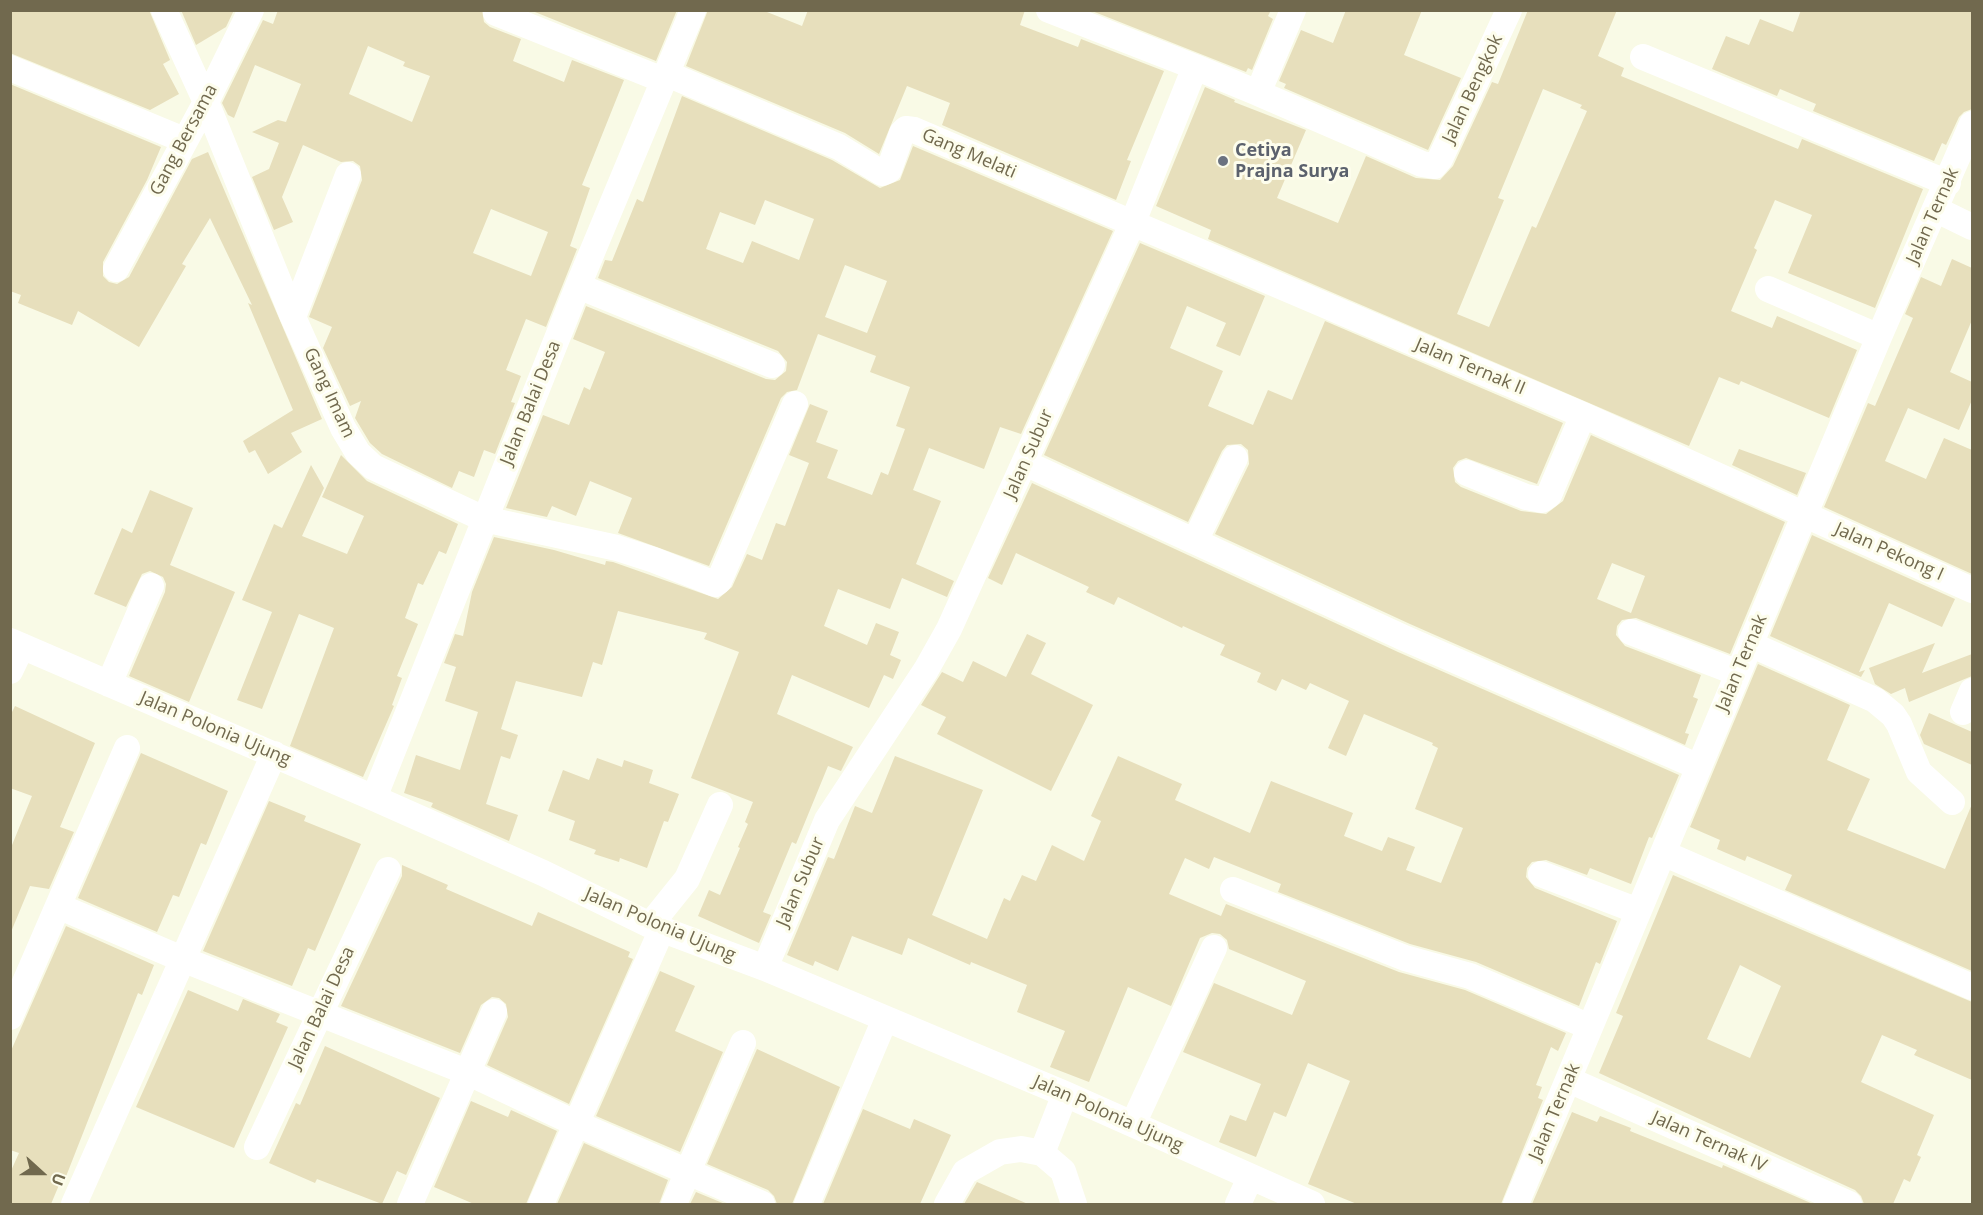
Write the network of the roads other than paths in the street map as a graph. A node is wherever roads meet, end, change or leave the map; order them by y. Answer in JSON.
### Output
{"nodes":[{"id":1,"x":164,"y":10,"type":"edge"},
{"id":2,"x":250,"y":10,"type":"edge"},
{"id":3,"x":693,"y":10,"type":"edge"},
{"id":4,"x":1049,"y":10,"type":"edge"},
{"id":5,"x":1293,"y":10,"type":"edge"},
{"id":6,"x":1509,"y":10,"type":"edge"},
{"id":7,"x":496,"y":12,"type":"dead end"},
{"id":8,"x":1643,"y":57,"type":"dead end"},
{"id":9,"x":1195,"y":67,"type":"junction"},
{"id":10,"x":10,"y":68,"type":"edge"},
{"id":11,"x":664,"y":77,"type":"junction"},
{"id":12,"x":1258,"y":93,"type":"junction"},
{"id":13,"x":206,"y":102,"type":"junction"},
{"id":14,"x":1972,"y":124,"type":"edge"},
{"id":15,"x":184,"y":140,"type":"junction"},
{"id":16,"x":348,"y":175,"type":"dead end"},
{"id":17,"x":1948,"y":183,"type":"junction"},
{"id":18,"x":1936,"y":210,"type":"junction"},
{"id":19,"x":1133,"y":222,"type":"junction"},
{"id":20,"x":1972,"y":226,"type":"edge"},
{"id":21,"x":116,"y":269,"type":"dead end"},
{"id":22,"x":578,"y":285,"type":"junction"},
{"id":23,"x":1768,"y":289,"type":"dead end"},
{"id":24,"x":293,"y":317,"type":"junction"},
{"id":25,"x":1879,"y":337,"type":"junction"},
{"id":26,"x":772,"y":364,"type":"dead end"},
{"id":27,"x":795,"y":404,"type":"dead end"},
{"id":28,"x":1583,"y":415,"type":"junction"},
{"id":29,"x":1235,"y":458,"type":"dead end"},
{"id":30,"x":1025,"y":463,"type":"junction"},
{"id":31,"x":1467,"y":473,"type":"dead end"},
{"id":32,"x":1805,"y":515,"type":"junction"},
{"id":33,"x":484,"y":519,"type":"junction"},
{"id":34,"x":1195,"y":541,"type":"junction"},
{"id":35,"x":151,"y":586,"type":"dead end"},
{"id":36,"x":1972,"y":590,"type":"edge"},
{"id":37,"x":1630,"y":632,"type":"dead end"},
{"id":38,"x":16,"y":643,"type":"edge"},
{"id":39,"x":1750,"y":644,"type":"junction"},
{"id":40,"x":10,"y":671,"type":"edge"},
{"id":41,"x":1738,"y":673,"type":"junction"},
{"id":42,"x":109,"y":684,"type":"junction"},
{"id":43,"x":127,"y":748,"type":"dead end"},
{"id":44,"x":274,"y":754,"type":"junction"},
{"id":45,"x":1699,"y":767,"type":"junction"},
{"id":46,"x":374,"y":798,"type":"junction"},
{"id":47,"x":1952,"y":802,"type":"dead end"},
{"id":48,"x":720,"y":805,"type":"dead end"},
{"id":49,"x":1663,"y":853,"type":"junction"},
{"id":50,"x":388,"y":870,"type":"dead end"},
{"id":51,"x":1541,"y":874,"type":"dead end"},
{"id":52,"x":1233,"y":890,"type":"dead end"},
{"id":53,"x":58,"y":906,"type":"junction"},
{"id":54,"x":1638,"y":911,"type":"junction"},
{"id":55,"x":656,"y":927,"type":"junction"},
{"id":56,"x":1214,"y":948,"type":"dead end"},
{"id":57,"x":182,"y":959,"type":"junction"},
{"id":58,"x":765,"y":968,"type":"junction"},
{"id":59,"x":1972,"y":987,"type":"edge"},
{"id":60,"x":494,"y":1012,"type":"dead end"},
{"id":61,"x":319,"y":1014,"type":"junction"},
{"id":62,"x":10,"y":1017,"type":"edge"},
{"id":63,"x":885,"y":1018,"type":"junction"},
{"id":64,"x":1590,"y":1027,"type":"junction"},
{"id":65,"x":743,"y":1042,"type":"dead end"},
{"id":66,"x":469,"y":1073,"type":"junction"},
{"id":67,"x":1569,"y":1080,"type":"junction"},
{"id":68,"x":1065,"y":1094,"type":"junction"},
{"id":69,"x":577,"y":1124,"type":"junction"},
{"id":70,"x":1132,"y":1124,"type":"junction"},
{"id":71,"x":257,"y":1147,"type":"dead end"},
{"id":72,"x":1042,"y":1153,"type":"junction"},
{"id":73,"x":688,"y":1173,"type":"junction"},
{"id":74,"x":1250,"y":1178,"type":"junction"},
{"id":75,"x":74,"y":1204,"type":"edge"},
{"id":76,"x":410,"y":1204,"type":"edge"},
{"id":77,"x":542,"y":1204,"type":"edge"},
{"id":78,"x":674,"y":1204,"type":"edge"},
{"id":79,"x":762,"y":1204,"type":"edge"},
{"id":80,"x":807,"y":1204,"type":"edge"},
{"id":81,"x":947,"y":1204,"type":"edge"},
{"id":82,"x":1074,"y":1204,"type":"edge"},
{"id":83,"x":1238,"y":1204,"type":"edge"},
{"id":84,"x":1312,"y":1204,"type":"edge"},
{"id":85,"x":1516,"y":1204,"type":"edge"},
{"id":86,"x":1850,"y":1204,"type":"edge"}],
"edges":[{"from":1,"to":13,"type":"street","name":"Gang Imam"},
{"from":2,"to":13,"type":"street","name":"Gang Bersama"},
{"from":3,"to":11,"type":"street","name":"Jalan Balai Desa"},
{"from":4,"to":9,"type":"street"},
{"from":5,"to":12,"type":"street"},
{"from":6,"to":12,"type":"street","name":"Jalan Bengkok"},
{"from":7,"to":11,"type":"street"},
{"from":8,"to":17,"type":"street"},
{"from":9,"to":12,"type":"street"},
{"from":9,"to":19,"type":"street","name":"Jalan Subur"},
{"from":10,"to":15,"type":"street"},
{"from":11,"to":19,"type":"street","name":"Gang Melati"},
{"from":11,"to":22,"type":"street","name":"Jalan Balai Desa"},
{"from":13,"to":15,"type":"street","name":"Gang Bersama"},
{"from":13,"to":24,"type":"street","name":"Gang Imam"},
{"from":14,"to":17,"type":"street","name":"Jalan Ternak"},
{"from":15,"to":21,"type":"street","name":"Gang Bersama"},
{"from":16,"to":24,"type":"street"},
{"from":17,"to":18,"type":"street","name":"Jalan Ternak"},
{"from":18,"to":20,"type":"street"},
{"from":18,"to":25,"type":"street","name":"Jalan Ternak"},
{"from":19,"to":28,"type":"street","name":"Jalan Ternak II"},
{"from":19,"to":30,"type":"street","name":"Jalan Subur"},
{"from":22,"to":26,"type":"street"},
{"from":22,"to":33,"type":"street","name":"Jalan Balai Desa"},
{"from":23,"to":25,"type":"street"},
{"from":24,"to":33,"type":"street","name":"Gang Imam"},
{"from":25,"to":32,"type":"street","name":"Jalan Ternak"},
{"from":27,"to":33,"type":"street","name":"Gang Imam"},
{"from":28,"to":31,"type":"street"},
{"from":28,"to":32,"type":"street","name":"Jalan Ternak II"},
{"from":29,"to":34,"type":"street"},
{"from":30,"to":34,"type":"street"},
{"from":30,"to":58,"type":"street","name":"Jalan Subur"},
{"from":32,"to":36,"type":"street","name":"Jalan Pekong I"},
{"from":32,"to":39,"type":"street","name":"Jalan Ternak"},
{"from":33,"to":46,"type":"street","name":"Jalan Balai Desa"},
{"from":34,"to":45,"type":"street"},
{"from":35,"to":42,"type":"street"},
{"from":37,"to":41,"type":"street"},
{"from":38,"to":40,"type":"street"},
{"from":38,"to":42,"type":"street","name":"Jalan Polonia Ujung"},
{"from":39,"to":41,"type":"street","name":"Jalan Ternak"},
{"from":39,"to":47,"type":"street"},
{"from":41,"to":45,"type":"street","name":"Jalan Ternak"},
{"from":42,"to":44,"type":"street","name":"Jalan Polonia Ujung"},
{"from":43,"to":53,"type":"street"},
{"from":44,"to":46,"type":"street","name":"Jalan Polonia Ujung"},
{"from":44,"to":57,"type":"street"},
{"from":45,"to":49,"type":"street","name":"Jalan Ternak"},
{"from":46,"to":55,"type":"street","name":"Jalan Polonia Ujung"},
{"from":48,"to":55,"type":"street"},
{"from":49,"to":54,"type":"street","name":"Jalan Ternak"},
{"from":49,"to":59,"type":"street"},
{"from":50,"to":61,"type":"street","name":"Jalan Balai Desa"},
{"from":51,"to":54,"type":"street"},
{"from":52,"to":64,"type":"street"},
{"from":53,"to":57,"type":"street"},
{"from":53,"to":62,"type":"street"},
{"from":54,"to":64,"type":"street","name":"Jalan Ternak"},
{"from":55,"to":58,"type":"street","name":"Jalan Polonia Ujung"},
{"from":55,"to":69,"type":"street"},
{"from":56,"to":70,"type":"street"},
{"from":57,"to":61,"type":"street"},
{"from":57,"to":75,"type":"street"},
{"from":58,"to":63,"type":"street","name":"Jalan Polonia Ujung"},
{"from":60,"to":66,"type":"street"},
{"from":61,"to":66,"type":"street"},
{"from":61,"to":71,"type":"street","name":"Jalan Balai Desa"},
{"from":63,"to":68,"type":"street","name":"Jalan Polonia Ujung"},
{"from":63,"to":80,"type":"street"},
{"from":64,"to":67,"type":"street","name":"Jalan Ternak"},
{"from":65,"to":73,"type":"street"},
{"from":66,"to":69,"type":"street"},
{"from":66,"to":76,"type":"street"},
{"from":67,"to":85,"type":"street","name":"Jalan Ternak"},
{"from":67,"to":86,"type":"street","name":"Jalan Ternak IV"},
{"from":68,"to":70,"type":"street","name":"Jalan Polonia Ujung"},
{"from":68,"to":72,"type":"street"},
{"from":69,"to":73,"type":"street"},
{"from":69,"to":77,"type":"street"},
{"from":70,"to":74,"type":"street","name":"Jalan Polonia Ujung"},
{"from":72,"to":81,"type":"street"},
{"from":72,"to":82,"type":"street"},
{"from":73,"to":78,"type":"street"},
{"from":73,"to":79,"type":"street"},
{"from":74,"to":83,"type":"street"},
{"from":74,"to":84,"type":"street","name":"Jalan Polonia Ujung"}]}
